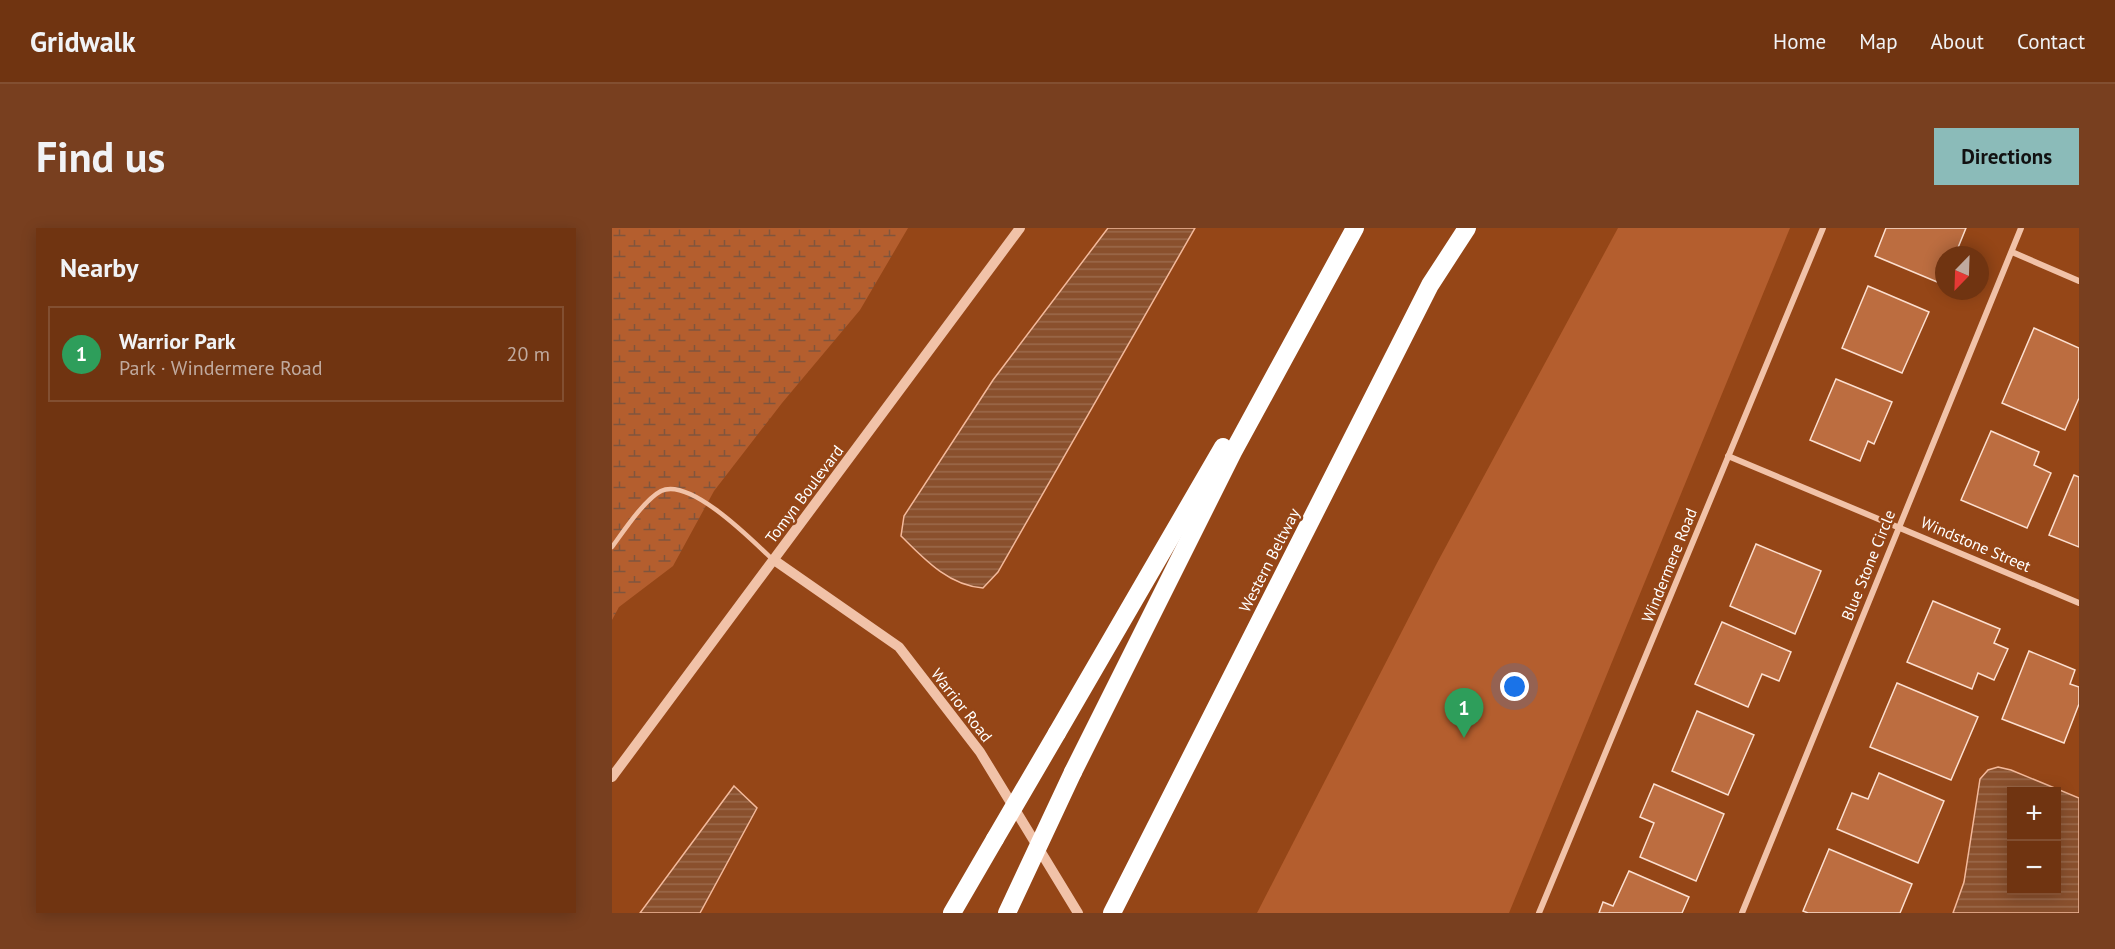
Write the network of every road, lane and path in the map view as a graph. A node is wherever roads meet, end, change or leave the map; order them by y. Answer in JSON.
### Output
{"nodes":[{"id":1,"x":1020,"y":228,"type":"edge"},
{"id":2,"x":1353,"y":228,"type":"edge"},
{"id":3,"x":1467,"y":228,"type":"edge"},
{"id":4,"x":1823,"y":228,"type":"edge"},
{"id":5,"x":2021,"y":228,"type":"edge"},
{"id":6,"x":2012,"y":252,"type":"junction"},
{"id":7,"x":2079,"y":281,"type":"edge"},
{"id":8,"x":1728,"y":456,"type":"junction"},
{"id":9,"x":1898,"y":526,"type":"junction"},
{"id":10,"x":612,"y":547,"type":"edge"},
{"id":11,"x":774,"y":560,"type":"junction"},
{"id":12,"x":2079,"y":603,"type":"edge"},
{"id":13,"x":612,"y":777,"type":"edge"},
{"id":14,"x":952,"y":913,"type":"edge"},
{"id":15,"x":1007,"y":913,"type":"edge"},
{"id":16,"x":1078,"y":913,"type":"edge"},
{"id":17,"x":1112,"y":913,"type":"edge"},
{"id":18,"x":1539,"y":913,"type":"edge"},
{"id":19,"x":1742,"y":913,"type":"edge"}],
"edges":[{"from":1,"to":11,"type":"street","name":"Tomyn Boulevard"},
{"from":2,"to":14,"type":"highway","bridge":true},
{"from":2,"to":15,"type":"highway","bridge":true},
{"from":3,"to":17,"type":"highway","name":"Western Beltway"},
{"from":4,"to":8,"type":"street","name":"Windermere Road"},
{"from":5,"to":6,"type":"street","name":"Blue Stone Circle"},
{"from":6,"to":7,"type":"street"},
{"from":6,"to":9,"type":"street","name":"Blue Stone Circle"},
{"from":8,"to":9,"type":"street","name":"Windstone Street"},
{"from":8,"to":18,"type":"street","name":"Windermere Road"},
{"from":9,"to":12,"type":"street","name":"Windstone Street"},
{"from":9,"to":19,"type":"street","name":"Blue Stone Circle"},
{"from":10,"to":11,"type":"lane"},
{"from":11,"to":13,"type":"street","name":"Tomyn Boulevard"},
{"from":11,"to":16,"type":"street","name":"Warrior Road"}]}
